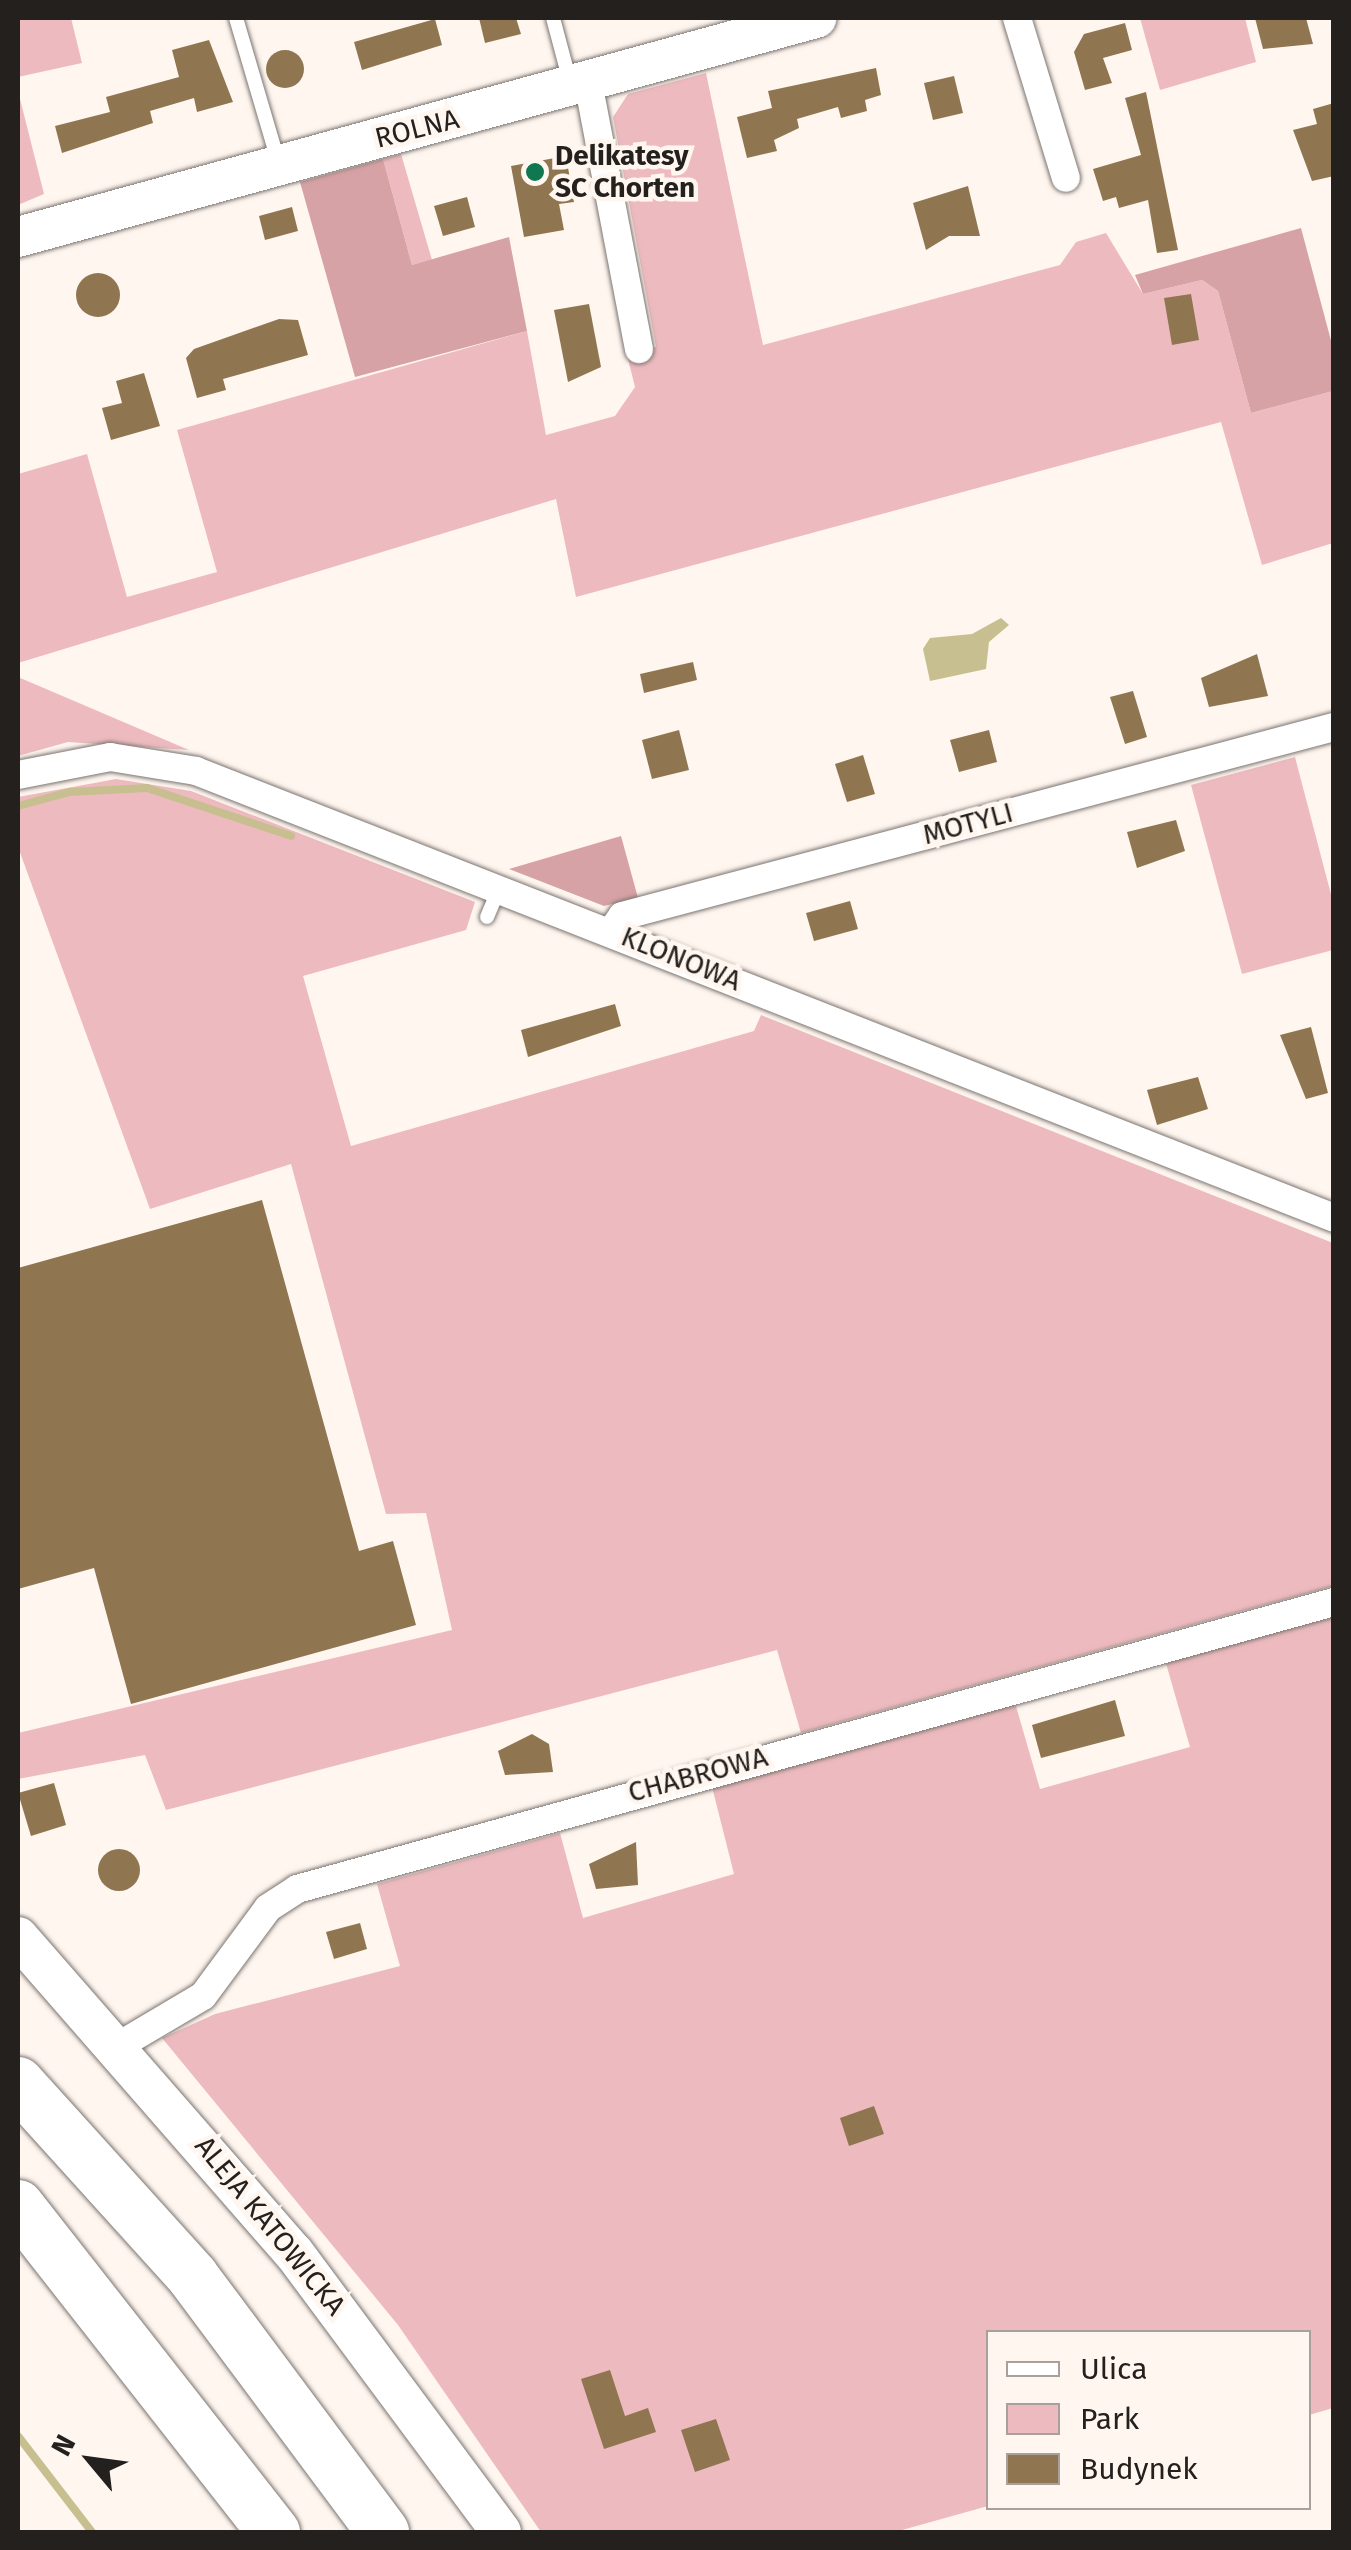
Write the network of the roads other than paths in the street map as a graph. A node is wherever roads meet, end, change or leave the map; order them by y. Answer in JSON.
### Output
{"nodes":[{"id":1,"x":236,"y":18,"type":"edge"},
{"id":2,"x":552,"y":18,"type":"edge"},
{"id":3,"x":816,"y":18,"type":"edge"},
{"id":4,"x":1017,"y":18,"type":"edge"},
{"id":5,"x":580,"y":85,"type":"junction"},
{"id":6,"x":279,"y":164,"type":"junction"},
{"id":7,"x":1066,"y":178,"type":"dead end"},
{"id":8,"x":18,"y":237,"type":"edge"},
{"id":9,"x":639,"y":348,"type":"dead end"},
{"id":10,"x":1334,"y":726,"type":"edge"},
{"id":11,"x":18,"y":775,"type":"edge"},
{"id":12,"x":498,"y":889,"type":"junction"},
{"id":13,"x":487,"y":917,"type":"dead end"},
{"id":14,"x":611,"y":932,"type":"junction"},
{"id":15,"x":1334,"y":1218,"type":"edge"},
{"id":16,"x":1334,"y":1602,"type":"edge"},
{"id":17,"x":18,"y":1936,"type":"edge"},
{"id":18,"x":120,"y":2045,"type":"junction"},
{"id":19,"x":18,"y":2083,"type":"edge"},
{"id":20,"x":18,"y":2206,"type":"edge"},
{"id":21,"x":274,"y":2532,"type":"edge"},
{"id":22,"x":383,"y":2532,"type":"edge"},
{"id":23,"x":500,"y":2532,"type":"edge"}],
"edges":[{"from":1,"to":6,"type":"lane"},
{"from":2,"to":5,"type":"lane"},
{"from":3,"to":5,"type":"street","name":"ROLNA"},
{"from":4,"to":7,"type":"street"},
{"from":5,"to":6,"type":"street","name":"ROLNA"},
{"from":5,"to":9,"type":"street"},
{"from":6,"to":8,"type":"street","name":"ROLNA"},
{"from":10,"to":14,"type":"street","name":"MOTYLI"},
{"from":11,"to":12,"type":"street","name":"KLONOWA"},
{"from":12,"to":13,"type":"lane"},
{"from":12,"to":14,"type":"street","name":"KLONOWA"},
{"from":14,"to":15,"type":"street","name":"KLONOWA"},
{"from":16,"to":18,"type":"street","name":"CHABROWA"},
{"from":17,"to":18,"type":"street","name":"ALEJA KATOWICKA"},
{"from":18,"to":23,"type":"street","name":"ALEJA KATOWICKA"},
{"from":19,"to":22,"type":"highway"},
{"from":20,"to":21,"type":"highway"}]}
